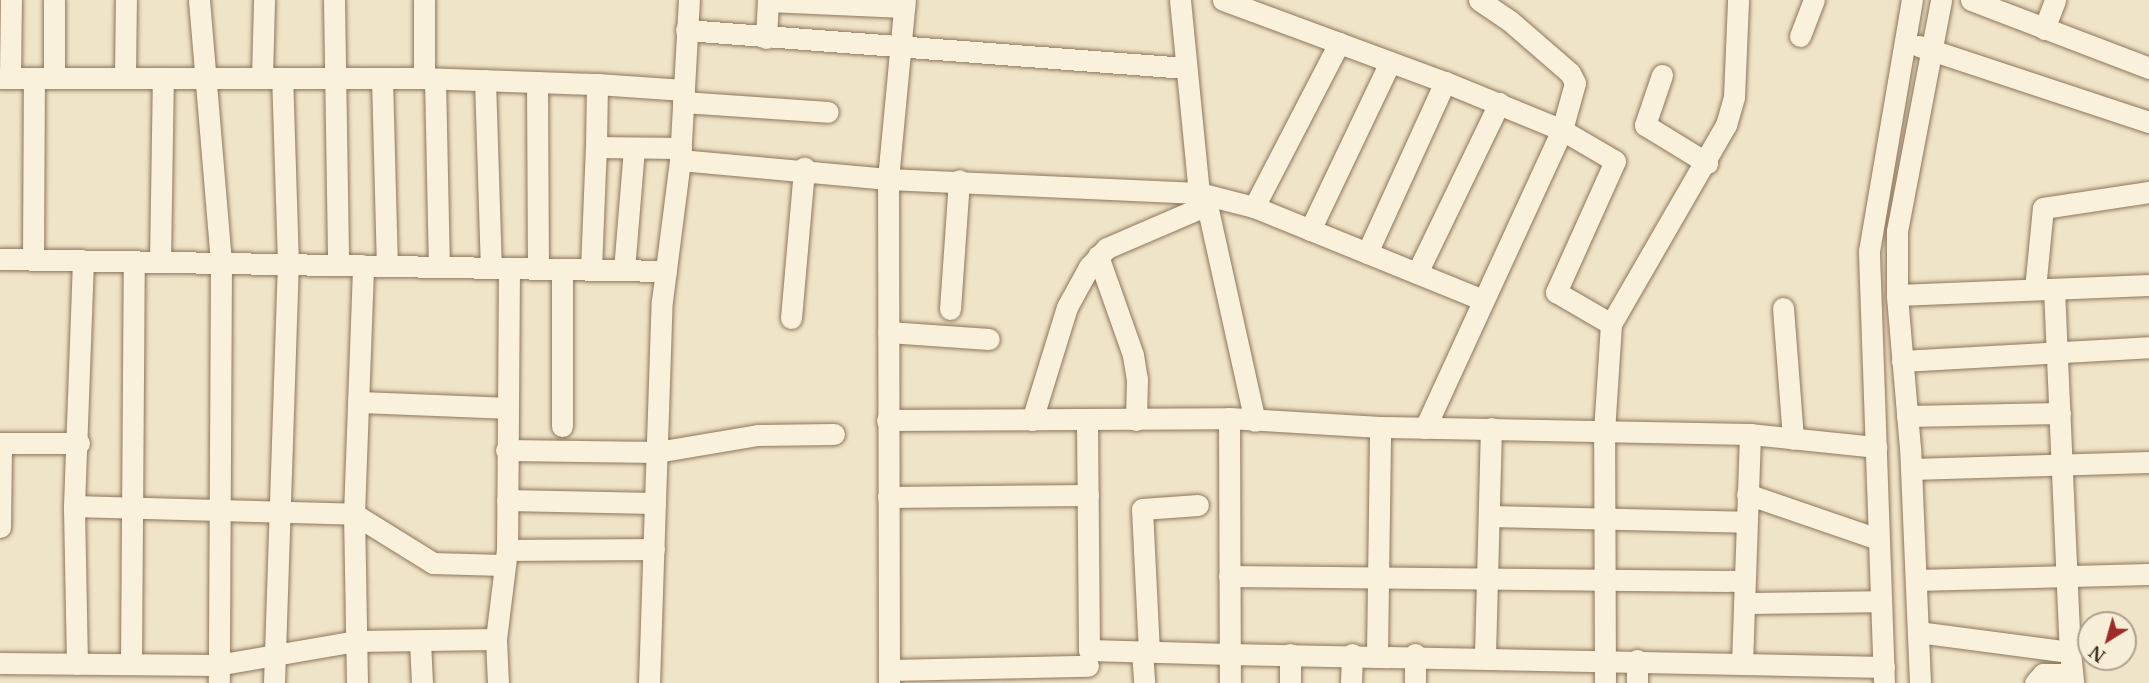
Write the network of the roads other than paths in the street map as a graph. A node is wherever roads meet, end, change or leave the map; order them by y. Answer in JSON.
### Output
{"nodes":[{"id":1,"x":11,"y":0,"type":"edge"},
{"id":2,"x":54,"y":0,"type":"edge"},
{"id":3,"x":126,"y":0,"type":"edge"},
{"id":4,"x":199,"y":0,"type":"edge"},
{"id":5,"x":264,"y":0,"type":"edge"},
{"id":6,"x":334,"y":0,"type":"edge"},
{"id":7,"x":424,"y":0,"type":"edge"},
{"id":8,"x":689,"y":0,"type":"edge"},
{"id":9,"x":768,"y":0,"type":"edge"},
{"id":10,"x":1180,"y":0,"type":"edge"},
{"id":11,"x":1479,"y":0,"type":"edge"},
{"id":12,"x":1738,"y":0,"type":"edge"},
{"id":13,"x":1814,"y":0,"type":"edge"},
{"id":14,"x":1912,"y":0,"type":"edge"},
{"id":15,"x":1941,"y":0,"type":"edge"},
{"id":16,"x":1971,"y":0,"type":"edge"},
{"id":17,"x":2055,"y":0,"type":"edge"},
{"id":18,"x":1230,"y":1,"type":"edge"},
{"id":19,"x":905,"y":4,"type":"edge"},
{"id":20,"x":5,"y":21,"type":"edge"},
{"id":21,"x":2044,"y":29,"type":"junction"},
{"id":22,"x":686,"y":30,"type":"junction"},
{"id":23,"x":1800,"y":36,"type":"dead end"},
{"id":24,"x":766,"y":38,"type":"junction"},
{"id":25,"x":1905,"y":41,"type":"junction"},
{"id":26,"x":1339,"y":43,"type":"junction"},
{"id":27,"x":902,"y":49,"type":"junction"},
{"id":28,"x":1932,"y":50,"type":"junction"},
{"id":29,"x":1390,"y":62,"type":"junction"},
{"id":30,"x":1185,"y":68,"type":"junction"},
{"id":31,"x":2149,"y":68,"type":"edge"},
{"id":32,"x":1662,"y":75,"type":"dead end"},
{"id":33,"x":44,"y":77,"type":"junction"},
{"id":34,"x":125,"y":77,"type":"junction"},
{"id":35,"x":5,"y":78,"type":"edge"},
{"id":36,"x":163,"y":78,"type":"junction"},
{"id":37,"x":202,"y":78,"type":"junction"},
{"id":38,"x":272,"y":78,"type":"junction"},
{"id":39,"x":334,"y":78,"type":"junction"},
{"id":40,"x":382,"y":78,"type":"junction"},
{"id":41,"x":430,"y":78,"type":"junction"},
{"id":42,"x":485,"y":80,"type":"junction"},
{"id":43,"x":537,"y":82,"type":"junction"},
{"id":44,"x":1445,"y":82,"type":"junction"},
{"id":45,"x":597,"y":84,"type":"junction"},
{"id":46,"x":684,"y":96,"type":"junction"},
{"id":47,"x":1499,"y":104,"type":"junction"},
{"id":48,"x":828,"y":112,"type":"dead end"},
{"id":49,"x":2149,"y":122,"type":"edge"},
{"id":50,"x":1562,"y":130,"type":"junction"},
{"id":51,"x":596,"y":147,"type":"junction"},
{"id":52,"x":634,"y":148,"type":"junction"},
{"id":53,"x":680,"y":154,"type":"junction"},
{"id":54,"x":1707,"y":163,"type":"junction"},
{"id":55,"x":804,"y":168,"type":"junction"},
{"id":56,"x":888,"y":179,"type":"junction"},
{"id":57,"x":959,"y":180,"type":"junction"},
{"id":58,"x":2149,"y":192,"type":"edge"},
{"id":59,"x":1203,"y":199,"type":"junction"},
{"id":60,"x":1254,"y":207,"type":"junction"},
{"id":61,"x":1310,"y":230,"type":"junction"},
{"id":62,"x":1367,"y":253,"type":"junction"},
{"id":63,"x":1098,"y":256,"type":"junction"},
{"id":64,"x":0,"y":259,"type":"edge"},
{"id":65,"x":33,"y":259,"type":"junction"},
{"id":66,"x":83,"y":260,"type":"junction"},
{"id":67,"x":134,"y":261,"type":"junction"},
{"id":68,"x":160,"y":262,"type":"junction"},
{"id":69,"x":221,"y":263,"type":"junction"},
{"id":70,"x":288,"y":264,"type":"junction"},
{"id":71,"x":338,"y":265,"type":"junction"},
{"id":72,"x":363,"y":265,"type":"junction"},
{"id":73,"x":387,"y":266,"type":"junction"},
{"id":74,"x":439,"y":267,"type":"junction"},
{"id":75,"x":500,"y":268,"type":"junction"},
{"id":76,"x":538,"y":269,"type":"junction"},
{"id":77,"x":562,"y":269,"type":"junction"},
{"id":78,"x":591,"y":270,"type":"junction"},
{"id":79,"x":624,"y":270,"type":"junction"},
{"id":80,"x":666,"y":271,"type":"junction"},
{"id":81,"x":1417,"y":273,"type":"junction"},
{"id":82,"x":2149,"y":285,"type":"edge"},
{"id":83,"x":2044,"y":289,"type":"junction"},
{"id":84,"x":1897,"y":295,"type":"junction"},
{"id":85,"x":1483,"y":300,"type":"junction"},
{"id":86,"x":1784,"y":308,"type":"dead end"},
{"id":87,"x":950,"y":309,"type":"dead end"},
{"id":88,"x":791,"y":318,"type":"dead end"},
{"id":89,"x":1611,"y":324,"type":"junction"},
{"id":90,"x":888,"y":332,"type":"junction"},
{"id":91,"x":989,"y":339,"type":"dead end"},
{"id":92,"x":2149,"y":347,"type":"edge"},
{"id":93,"x":2057,"y":349,"type":"junction"},
{"id":94,"x":1902,"y":361,"type":"junction"},
{"id":95,"x":358,"y":402,"type":"junction"},
{"id":96,"x":506,"y":408,"type":"junction"},
{"id":97,"x":2060,"y":413,"type":"junction"},
{"id":98,"x":1907,"y":416,"type":"junction"},
{"id":99,"x":1228,"y":418,"type":"junction"},
{"id":100,"x":887,"y":420,"type":"junction"},
{"id":101,"x":1032,"y":420,"type":"junction"},
{"id":102,"x":1136,"y":420,"type":"junction"},
{"id":103,"x":1255,"y":420,"type":"junction"},
{"id":104,"x":1087,"y":421,"type":"junction"},
{"id":105,"x":562,"y":426,"type":"dead end"},
{"id":106,"x":1380,"y":427,"type":"junction"},
{"id":107,"x":1425,"y":428,"type":"junction"},
{"id":108,"x":1491,"y":428,"type":"junction"},
{"id":109,"x":1604,"y":432,"type":"junction"},
{"id":110,"x":834,"y":434,"type":"dead end"},
{"id":111,"x":1750,"y":434,"type":"junction"},
{"id":112,"x":1793,"y":439,"type":"junction"},
{"id":113,"x":0,"y":443,"type":"edge"},
{"id":114,"x":79,"y":443,"type":"junction"},
{"id":115,"x":1876,"y":447,"type":"junction"},
{"id":116,"x":506,"y":450,"type":"junction"},
{"id":117,"x":657,"y":452,"type":"junction"},
{"id":118,"x":2149,"y":462,"type":"edge"},
{"id":119,"x":2064,"y":463,"type":"junction"},
{"id":120,"x":1911,"y":469,"type":"junction"},
{"id":121,"x":1747,"y":494,"type":"junction"},
{"id":122,"x":1088,"y":495,"type":"junction"},
{"id":123,"x":888,"y":497,"type":"junction"},
{"id":124,"x":507,"y":500,"type":"junction"},
{"id":125,"x":655,"y":503,"type":"junction"},
{"id":126,"x":1198,"y":505,"type":"dead end"},
{"id":127,"x":74,"y":506,"type":"junction"},
{"id":128,"x":134,"y":509,"type":"junction"},
{"id":129,"x":218,"y":512,"type":"junction"},
{"id":130,"x":279,"y":513,"type":"junction"},
{"id":131,"x":354,"y":513,"type":"junction"},
{"id":132,"x":1489,"y":516,"type":"junction"},
{"id":133,"x":1605,"y":519,"type":"junction"},
{"id":134,"x":1746,"y":522,"type":"junction"},
{"id":135,"x":0,"y":527,"type":"edge"},
{"id":136,"x":1878,"y":539,"type":"junction"},
{"id":137,"x":654,"y":549,"type":"junction"},
{"id":138,"x":505,"y":557,"type":"junction"},
{"id":139,"x":2149,"y":574,"type":"edge"},
{"id":140,"x":1378,"y":575,"type":"junction"},
{"id":141,"x":1229,"y":576,"type":"junction"},
{"id":142,"x":2067,"y":576,"type":"junction"},
{"id":143,"x":1487,"y":579,"type":"junction"},
{"id":144,"x":1605,"y":580,"type":"junction"},
{"id":145,"x":1916,"y":580,"type":"junction"},
{"id":146,"x":1744,"y":581,"type":"junction"},
{"id":147,"x":1881,"y":601,"type":"junction"},
{"id":148,"x":1744,"y":603,"type":"junction"},
{"id":149,"x":1918,"y":632,"type":"junction"},
{"id":150,"x":496,"y":639,"type":"junction"},
{"id":151,"x":356,"y":641,"type":"junction"},
{"id":152,"x":420,"y":641,"type":"junction"},
{"id":153,"x":1146,"y":651,"type":"junction"},
{"id":154,"x":2070,"y":652,"type":"junction"},
{"id":155,"x":1230,"y":654,"type":"junction"},
{"id":156,"x":1290,"y":654,"type":"junction"},
{"id":157,"x":1352,"y":654,"type":"junction"},
{"id":158,"x":1377,"y":654,"type":"junction"},
{"id":159,"x":1414,"y":654,"type":"junction"},
{"id":160,"x":273,"y":656,"type":"junction"},
{"id":161,"x":1485,"y":656,"type":"junction"},
{"id":162,"x":1606,"y":659,"type":"junction"},
{"id":163,"x":1637,"y":660,"type":"junction"},
{"id":164,"x":0,"y":663,"type":"edge"},
{"id":165,"x":131,"y":664,"type":"junction"},
{"id":166,"x":1742,"y":664,"type":"junction"},
{"id":167,"x":1088,"y":666,"type":"edge"},
{"id":168,"x":65,"y":670,"type":"edge"},
{"id":169,"x":1703,"y":673,"type":"edge"},
{"id":170,"x":218,"y":674,"type":"edge"},
{"id":171,"x":1767,"y":674,"type":"edge"},
{"id":172,"x":1023,"y":675,"type":"edge"},
{"id":173,"x":1884,"y":675,"type":"edge"},
{"id":174,"x":889,"y":676,"type":"edge"},
{"id":175,"x":960,"y":676,"type":"edge"},
{"id":176,"x":2072,"y":679,"type":"edge"},
{"id":177,"x":274,"y":683,"type":"edge"},
{"id":178,"x":357,"y":683,"type":"edge"},
{"id":179,"x":422,"y":683,"type":"edge"},
{"id":180,"x":498,"y":683,"type":"edge"},
{"id":181,"x":649,"y":683,"type":"edge"},
{"id":182,"x":1144,"y":683,"type":"edge"},
{"id":183,"x":1230,"y":683,"type":"edge"},
{"id":184,"x":1290,"y":683,"type":"edge"},
{"id":185,"x":1352,"y":683,"type":"edge"},
{"id":186,"x":1415,"y":683,"type":"edge"},
{"id":187,"x":1605,"y":683,"type":"edge"},
{"id":188,"x":1637,"y":683,"type":"edge"},
{"id":189,"x":1920,"y":683,"type":"edge"},
{"id":190,"x":2035,"y":683,"type":"edge"}],
"edges":[{"from":1,"to":20,"type":"street"},
{"from":2,"to":33,"type":"street"},
{"from":3,"to":34,"type":"street"},
{"from":4,"to":37,"type":"street"},
{"from":5,"to":38,"type":"street"},
{"from":6,"to":39,"type":"street"},
{"from":7,"to":41,"type":"street"},
{"from":8,"to":22,"type":"street"},
{"from":9,"to":19,"type":"street"},
{"from":9,"to":24,"type":"street"},
{"from":10,"to":30,"type":"street"},
{"from":11,"to":50,"type":"street"},
{"from":12,"to":54,"type":"street"},
{"from":13,"to":23,"type":"street"},
{"from":14,"to":25,"type":"street"},
{"from":15,"to":28,"type":"street"},
{"from":16,"to":21,"type":"street"},
{"from":17,"to":21,"type":"street"},
{"from":18,"to":26,"type":"street"},
{"from":19,"to":27,"type":"street"},
{"from":20,"to":35,"type":"street"},
{"from":21,"to":31,"type":"street"},
{"from":22,"to":24,"type":"street"},
{"from":22,"to":46,"type":"street"},
{"from":24,"to":27,"type":"street"},
{"from":25,"to":28,"type":"street"},
{"from":25,"to":115,"type":"street"},
{"from":26,"to":29,"type":"street"},
{"from":26,"to":60,"type":"street"},
{"from":27,"to":30,"type":"street"},
{"from":27,"to":56,"type":"street"},
{"from":28,"to":49,"type":"street"},
{"from":28,"to":84,"type":"street"},
{"from":29,"to":44,"type":"street"},
{"from":29,"to":61,"type":"street"},
{"from":30,"to":59,"type":"street"},
{"from":32,"to":54,"type":"street"},
{"from":33,"to":34,"type":"street"},
{"from":33,"to":35,"type":"street"},
{"from":33,"to":65,"type":"street"},
{"from":34,"to":36,"type":"street"},
{"from":36,"to":37,"type":"street"},
{"from":36,"to":68,"type":"street"},
{"from":37,"to":38,"type":"street"},
{"from":37,"to":69,"type":"street"},
{"from":38,"to":39,"type":"street"},
{"from":38,"to":70,"type":"street"},
{"from":39,"to":40,"type":"street"},
{"from":39,"to":71,"type":"street"},
{"from":40,"to":41,"type":"street"},
{"from":40,"to":73,"type":"street"},
{"from":41,"to":42,"type":"street"},
{"from":41,"to":74,"type":"street"},
{"from":42,"to":43,"type":"street"},
{"from":42,"to":75,"type":"street"},
{"from":43,"to":45,"type":"street"},
{"from":43,"to":76,"type":"street"},
{"from":44,"to":47,"type":"street"},
{"from":44,"to":62,"type":"street"},
{"from":45,"to":46,"type":"street"},
{"from":45,"to":51,"type":"street"},
{"from":46,"to":48,"type":"street"},
{"from":46,"to":53,"type":"street"},
{"from":47,"to":50,"type":"street"},
{"from":47,"to":81,"type":"street"},
{"from":50,"to":85,"type":"street"},
{"from":50,"to":89,"type":"street"},
{"from":51,"to":52,"type":"street"},
{"from":51,"to":78,"type":"street"},
{"from":52,"to":53,"type":"street"},
{"from":52,"to":79,"type":"street"},
{"from":53,"to":55,"type":"street"},
{"from":53,"to":80,"type":"street"},
{"from":54,"to":89,"type":"street"},
{"from":55,"to":56,"type":"street"},
{"from":55,"to":88,"type":"street"},
{"from":56,"to":57,"type":"street"},
{"from":56,"to":90,"type":"street"},
{"from":57,"to":59,"type":"street"},
{"from":57,"to":87,"type":"street"},
{"from":58,"to":83,"type":"street"},
{"from":59,"to":60,"type":"street"},
{"from":59,"to":63,"type":"street"},
{"from":59,"to":103,"type":"street"},
{"from":60,"to":61,"type":"street"},
{"from":61,"to":62,"type":"street"},
{"from":62,"to":81,"type":"street"},
{"from":63,"to":101,"type":"street"},
{"from":63,"to":102,"type":"street"},
{"from":64,"to":65,"type":"street"},
{"from":65,"to":66,"type":"street"},
{"from":66,"to":67,"type":"street"},
{"from":66,"to":114,"type":"street"},
{"from":67,"to":68,"type":"street"},
{"from":67,"to":128,"type":"street"},
{"from":68,"to":69,"type":"street"},
{"from":69,"to":70,"type":"street"},
{"from":69,"to":129,"type":"street"},
{"from":70,"to":71,"type":"street"},
{"from":70,"to":130,"type":"street"},
{"from":71,"to":72,"type":"street"},
{"from":72,"to":73,"type":"street"},
{"from":72,"to":95,"type":"street"},
{"from":73,"to":74,"type":"street"},
{"from":74,"to":75,"type":"street"},
{"from":75,"to":76,"type":"street"},
{"from":75,"to":96,"type":"street"},
{"from":76,"to":77,"type":"street"},
{"from":77,"to":78,"type":"street"},
{"from":77,"to":105,"type":"street"},
{"from":78,"to":79,"type":"street"},
{"from":79,"to":80,"type":"street"},
{"from":80,"to":117,"type":"street"},
{"from":81,"to":85,"type":"street"},
{"from":82,"to":83,"type":"street"},
{"from":83,"to":84,"type":"street"},
{"from":83,"to":93,"type":"street"},
{"from":84,"to":94,"type":"street"},
{"from":85,"to":107,"type":"street"},
{"from":86,"to":112,"type":"street"},
{"from":89,"to":109,"type":"street"},
{"from":90,"to":91,"type":"street"},
{"from":90,"to":100,"type":"street"},
{"from":92,"to":93,"type":"street"},
{"from":93,"to":94,"type":"street"},
{"from":93,"to":97,"type":"street"},
{"from":94,"to":98,"type":"street"},
{"from":95,"to":96,"type":"street"},
{"from":95,"to":131,"type":"street"},
{"from":96,"to":116,"type":"street"},
{"from":97,"to":98,"type":"street"},
{"from":97,"to":119,"type":"street"},
{"from":98,"to":120,"type":"street"},
{"from":99,"to":102,"type":"street"},
{"from":99,"to":103,"type":"street"},
{"from":99,"to":141,"type":"street"},
{"from":100,"to":101,"type":"street"},
{"from":100,"to":123,"type":"street"},
{"from":101,"to":104,"type":"street"},
{"from":102,"to":104,"type":"street"},
{"from":103,"to":106,"type":"street"},
{"from":104,"to":122,"type":"street"},
{"from":106,"to":107,"type":"street"},
{"from":106,"to":140,"type":"street"},
{"from":107,"to":108,"type":"street"},
{"from":108,"to":109,"type":"street"},
{"from":108,"to":132,"type":"street"},
{"from":109,"to":111,"type":"street"},
{"from":109,"to":133,"type":"street"},
{"from":110,"to":117,"type":"street"},
{"from":111,"to":112,"type":"street"},
{"from":111,"to":121,"type":"street"},
{"from":112,"to":115,"type":"street"},
{"from":113,"to":114,"type":"street"},
{"from":113,"to":135,"type":"street"},
{"from":114,"to":127,"type":"street"},
{"from":115,"to":136,"type":"street"},
{"from":116,"to":117,"type":"street"},
{"from":116,"to":124,"type":"street"},
{"from":117,"to":125,"type":"street"},
{"from":118,"to":119,"type":"street"},
{"from":119,"to":120,"type":"street"},
{"from":119,"to":142,"type":"street"},
{"from":120,"to":145,"type":"street"},
{"from":121,"to":134,"type":"street"},
{"from":121,"to":136,"type":"street"},
{"from":122,"to":123,"type":"street"},
{"from":122,"to":167,"type":"street"},
{"from":123,"to":174,"type":"street"},
{"from":124,"to":125,"type":"street"},
{"from":124,"to":138,"type":"street"},
{"from":125,"to":137,"type":"street"},
{"from":126,"to":153,"type":"street"},
{"from":127,"to":128,"type":"street"},
{"from":127,"to":168,"type":"street"},
{"from":128,"to":129,"type":"street"},
{"from":128,"to":165,"type":"street"},
{"from":129,"to":130,"type":"street"},
{"from":129,"to":170,"type":"street"},
{"from":130,"to":131,"type":"street"},
{"from":130,"to":160,"type":"street"},
{"from":131,"to":138,"type":"street"},
{"from":131,"to":151,"type":"street"},
{"from":132,"to":133,"type":"street"},
{"from":132,"to":143,"type":"street"},
{"from":133,"to":134,"type":"street"},
{"from":133,"to":144,"type":"street"},
{"from":134,"to":146,"type":"street"},
{"from":136,"to":147,"type":"street"},
{"from":137,"to":138,"type":"street"},
{"from":137,"to":181,"type":"street"},
{"from":138,"to":150,"type":"street"},
{"from":139,"to":142,"type":"street"},
{"from":140,"to":141,"type":"street"},
{"from":140,"to":143,"type":"street"},
{"from":140,"to":158,"type":"street"},
{"from":141,"to":155,"type":"street"},
{"from":142,"to":145,"type":"street"},
{"from":142,"to":154,"type":"street"},
{"from":143,"to":144,"type":"street"},
{"from":143,"to":161,"type":"street"},
{"from":144,"to":146,"type":"street"},
{"from":144,"to":162,"type":"street"},
{"from":145,"to":149,"type":"street"},
{"from":146,"to":148,"type":"street"},
{"from":147,"to":148,"type":"street"},
{"from":147,"to":173,"type":"street"},
{"from":148,"to":166,"type":"street"},
{"from":149,"to":154,"type":"street"},
{"from":149,"to":189,"type":"street"},
{"from":150,"to":152,"type":"street"},
{"from":150,"to":180,"type":"street"},
{"from":151,"to":152,"type":"street"},
{"from":151,"to":160,"type":"street"},
{"from":151,"to":178,"type":"street"},
{"from":152,"to":179,"type":"street"},
{"from":153,"to":155,"type":"street"},
{"from":153,"to":167,"type":"street"},
{"from":153,"to":182,"type":"street"},
{"from":154,"to":176,"type":"street"},
{"from":155,"to":156,"type":"street"},
{"from":155,"to":183,"type":"street"},
{"from":156,"to":157,"type":"street"},
{"from":156,"to":184,"type":"street"},
{"from":157,"to":158,"type":"street"},
{"from":157,"to":185,"type":"street"},
{"from":158,"to":159,"type":"street"},
{"from":159,"to":161,"type":"street"},
{"from":159,"to":186,"type":"street"},
{"from":160,"to":170,"type":"street"},
{"from":160,"to":177,"type":"street"},
{"from":161,"to":162,"type":"street"},
{"from":162,"to":163,"type":"street"},
{"from":162,"to":187,"type":"street"},
{"from":163,"to":169,"type":"street"},
{"from":163,"to":188,"type":"street"},
{"from":164,"to":168,"type":"street"},
{"from":165,"to":168,"type":"street"},
{"from":165,"to":170,"type":"street"},
{"from":166,"to":169,"type":"street"},
{"from":166,"to":171,"type":"street"},
{"from":167,"to":172,"type":"street"},
{"from":171,"to":173,"type":"street"},
{"from":172,"to":175,"type":"street"},
{"from":174,"to":175,"type":"street"},
{"from":176,"to":190,"type":"street"}]}
